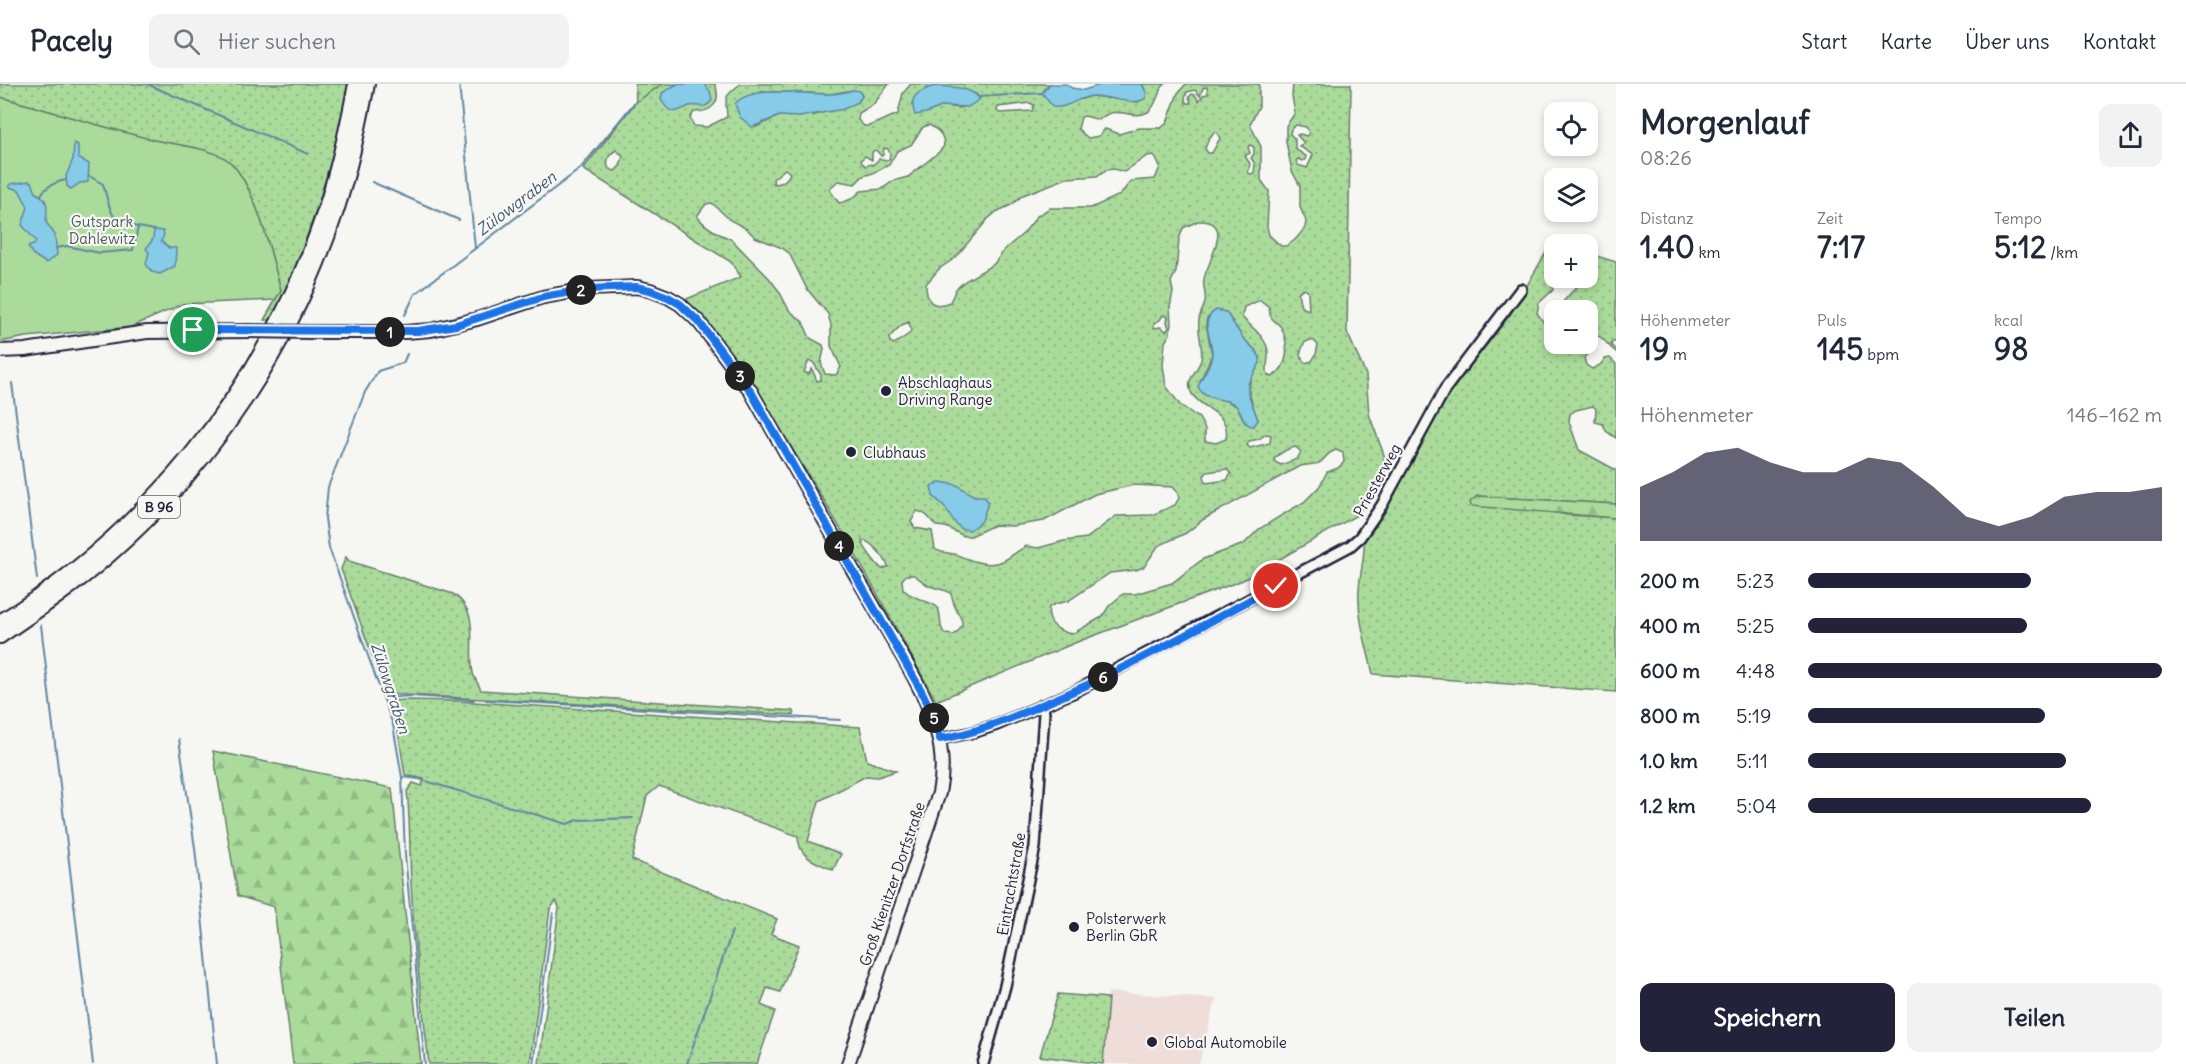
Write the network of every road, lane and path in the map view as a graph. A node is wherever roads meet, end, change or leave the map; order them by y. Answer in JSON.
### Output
{"nodes":[{"id":1,"x":356,"y":84,"type":"edge"},
{"id":2,"x":367,"y":84,"type":"edge"},
{"id":3,"x":1521,"y":289,"type":"dead end"},
{"id":4,"x":0,"y":351,"type":"edge"},
{"id":5,"x":0,"y":622,"type":"edge"},
{"id":6,"x":0,"y":636,"type":"edge"},
{"id":7,"x":1041,"y":705,"type":"junction"},
{"id":8,"x":940,"y":739,"type":"junction"},
{"id":9,"x":848,"y":1064,"type":"edge"},
{"id":10,"x":983,"y":1064,"type":"edge"}],
"edges":[{"from":1,"to":5,"type":"highway","number":"B 96"},
{"from":2,"to":6,"type":"highway","number":"B 96"},
{"from":3,"to":7,"type":"street","name":"Priesterweg"},
{"from":4,"to":8,"type":"main road","name":"Groß Kienitzer Dorfstraße","bridge":true},
{"from":7,"to":8,"type":"street","name":"Priesterweg"},
{"from":7,"to":10,"type":"street","name":"Eintrachtstraße"},
{"from":8,"to":9,"type":"main road","name":"Groß Kienitzer Dorfstraße"}]}
